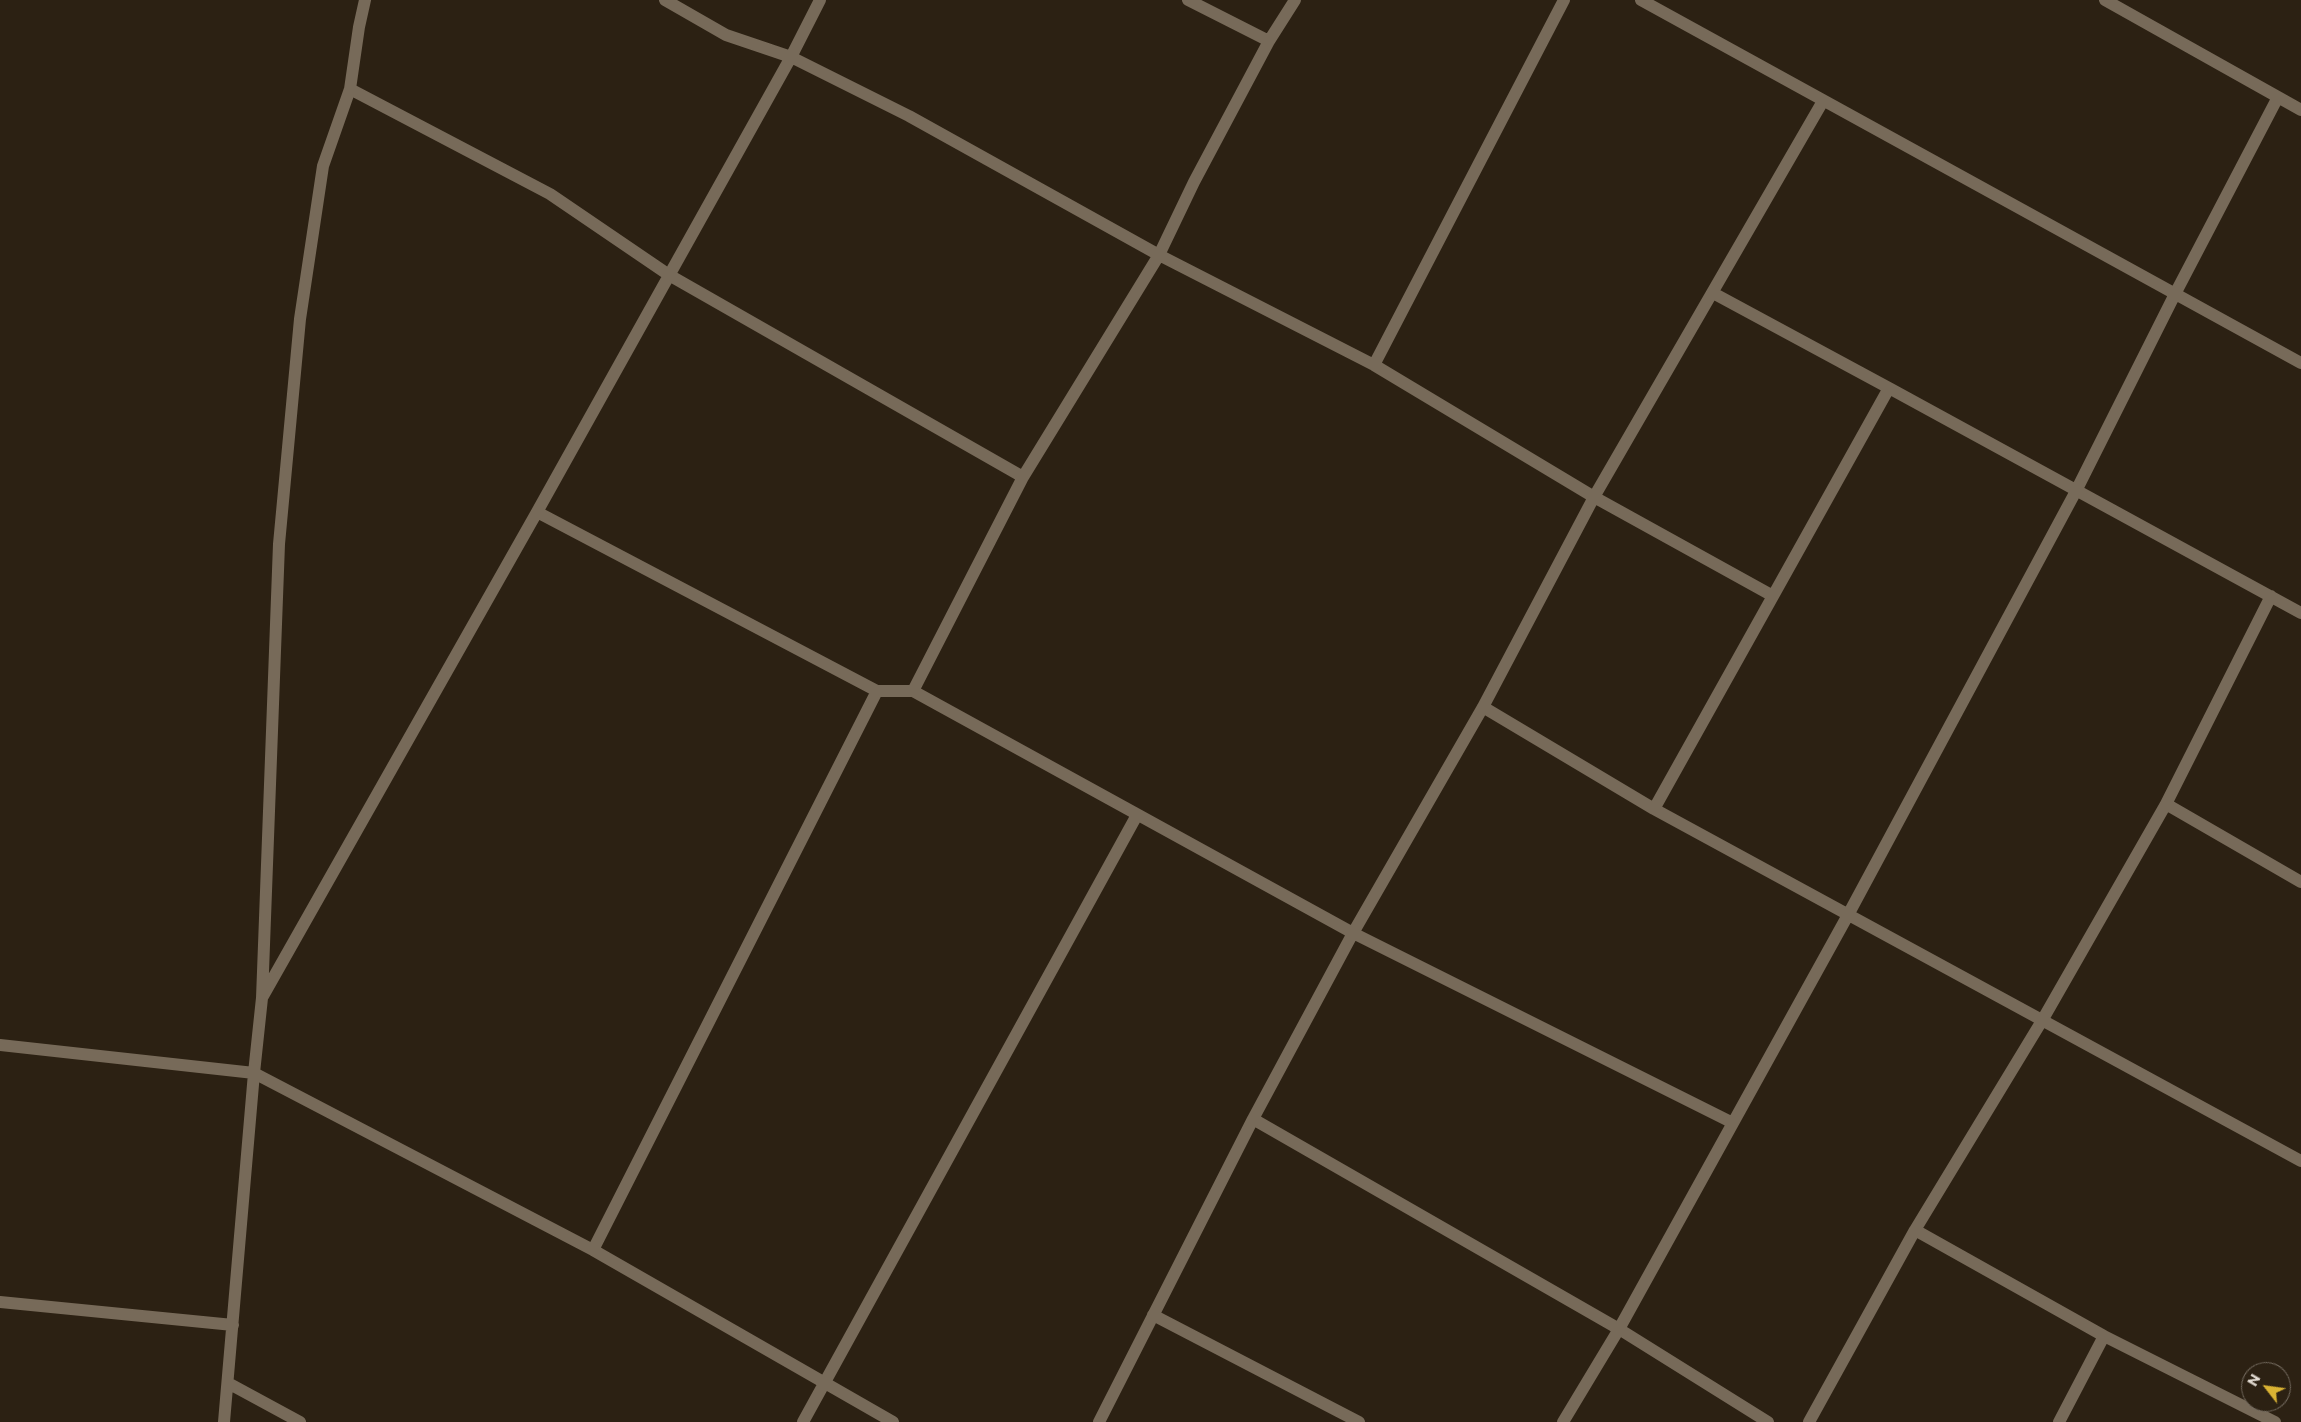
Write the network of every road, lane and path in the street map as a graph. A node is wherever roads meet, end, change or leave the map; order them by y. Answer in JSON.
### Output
{"nodes":[{"id":1,"x":365,"y":0,"type":"edge"},
{"id":2,"x":666,"y":0,"type":"edge"},
{"id":3,"x":820,"y":0,"type":"edge"},
{"id":4,"x":1188,"y":0,"type":"edge"},
{"id":5,"x":1295,"y":0,"type":"edge"},
{"id":6,"x":1564,"y":0,"type":"edge"},
{"id":7,"x":1641,"y":0,"type":"edge"},
{"id":8,"x":2105,"y":0,"type":"edge"},
{"id":9,"x":1269,"y":41,"type":"junction"},
{"id":10,"x":791,"y":57,"type":"junction"},
{"id":11,"x":350,"y":89,"type":"junction"},
{"id":12,"x":2278,"y":98,"type":"junction"},
{"id":13,"x":1823,"y":101,"type":"junction"},
{"id":14,"x":2301,"y":110,"type":"edge"},
{"id":15,"x":1159,"y":255,"type":"junction"},
{"id":16,"x":669,"y":275,"type":"junction"},
{"id":17,"x":1713,"y":293,"type":"junction"},
{"id":18,"x":2175,"y":294,"type":"junction"},
{"id":19,"x":2301,"y":363,"type":"edge"},
{"id":20,"x":1374,"y":365,"type":"junction"},
{"id":21,"x":1889,"y":388,"type":"junction"},
{"id":22,"x":1023,"y":477,"type":"junction"},
{"id":23,"x":2076,"y":491,"type":"junction"},
{"id":24,"x":1594,"y":497,"type":"junction"},
{"id":25,"x":537,"y":512,"type":"junction"},
{"id":26,"x":1773,"y":596,"type":"junction"},
{"id":27,"x":2271,"y":596,"type":"junction"},
{"id":28,"x":2301,"y":613,"type":"edge"},
{"id":29,"x":877,"y":691,"type":"junction"},
{"id":30,"x":912,"y":691,"type":"junction"},
{"id":31,"x":1483,"y":707,"type":"junction"},
{"id":32,"x":2166,"y":804,"type":"junction"},
{"id":33,"x":1654,"y":809,"type":"junction"},
{"id":34,"x":1136,"y":815,"type":"junction"},
{"id":35,"x":2301,"y":882,"type":"edge"},
{"id":36,"x":1848,"y":914,"type":"junction"},
{"id":37,"x":1353,"y":933,"type":"junction"},
{"id":38,"x":262,"y":998,"type":"junction"},
{"id":39,"x":2043,"y":1019,"type":"junction"},
{"id":40,"x":0,"y":1045,"type":"edge"},
{"id":41,"x":254,"y":1073,"type":"junction"},
{"id":42,"x":1253,"y":1119,"type":"junction"},
{"id":43,"x":1732,"y":1123,"type":"junction"},
{"id":44,"x":2301,"y":1161,"type":"edge"},
{"id":45,"x":1915,"y":1230,"type":"junction"},
{"id":46,"x":593,"y":1250,"type":"junction"},
{"id":47,"x":0,"y":1302,"type":"edge"},
{"id":48,"x":1153,"y":1315,"type":"junction"},
{"id":49,"x":233,"y":1325,"type":"junction"},
{"id":50,"x":1619,"y":1329,"type":"junction"},
{"id":51,"x":2104,"y":1336,"type":"junction"},
{"id":52,"x":228,"y":1383,"type":"junction"},
{"id":53,"x":824,"y":1384,"type":"junction"},
{"id":54,"x":2271,"y":1421,"type":"edge"},
{"id":55,"x":224,"y":1422,"type":"edge"},
{"id":56,"x":300,"y":1422,"type":"edge"},
{"id":57,"x":802,"y":1422,"type":"edge"},
{"id":58,"x":892,"y":1422,"type":"edge"},
{"id":59,"x":1099,"y":1422,"type":"edge"},
{"id":60,"x":1359,"y":1422,"type":"edge"},
{"id":61,"x":1564,"y":1422,"type":"edge"},
{"id":62,"x":1768,"y":1422,"type":"edge"},
{"id":63,"x":1809,"y":1422,"type":"edge"},
{"id":64,"x":2059,"y":1422,"type":"edge"}],
"edges":[{"from":1,"to":11,"type":"street"},
{"from":2,"to":10,"type":"street"},
{"from":3,"to":10,"type":"street"},
{"from":4,"to":9,"type":"street"},
{"from":5,"to":9,"type":"street"},
{"from":6,"to":20,"type":"street"},
{"from":7,"to":13,"type":"street"},
{"from":8,"to":12,"type":"street"},
{"from":9,"to":15,"type":"street"},
{"from":10,"to":15,"type":"street"},
{"from":10,"to":16,"type":"street"},
{"from":11,"to":16,"type":"street"},
{"from":11,"to":38,"type":"street"},
{"from":12,"to":14,"type":"street"},
{"from":12,"to":18,"type":"street"},
{"from":13,"to":17,"type":"street"},
{"from":13,"to":18,"type":"street"},
{"from":15,"to":20,"type":"street"},
{"from":15,"to":22,"type":"street"},
{"from":16,"to":22,"type":"street"},
{"from":16,"to":25,"type":"street"},
{"from":17,"to":21,"type":"street"},
{"from":17,"to":24,"type":"street"},
{"from":18,"to":19,"type":"street"},
{"from":18,"to":23,"type":"street"},
{"from":20,"to":24,"type":"street"},
{"from":21,"to":23,"type":"street"},
{"from":21,"to":26,"type":"street"},
{"from":22,"to":30,"type":"street"},
{"from":23,"to":27,"type":"street"},
{"from":23,"to":36,"type":"street"},
{"from":24,"to":26,"type":"street"},
{"from":24,"to":31,"type":"street"},
{"from":25,"to":29,"type":"street"},
{"from":25,"to":38,"type":"street"},
{"from":26,"to":33,"type":"street"},
{"from":27,"to":28,"type":"street"},
{"from":27,"to":32,"type":"street"},
{"from":29,"to":30,"type":"street"},
{"from":29,"to":46,"type":"street"},
{"from":30,"to":34,"type":"street"},
{"from":31,"to":33,"type":"street"},
{"from":31,"to":37,"type":"street"},
{"from":32,"to":35,"type":"street"},
{"from":32,"to":39,"type":"street"},
{"from":33,"to":36,"type":"street"},
{"from":34,"to":37,"type":"street"},
{"from":34,"to":53,"type":"street"},
{"from":36,"to":39,"type":"street"},
{"from":36,"to":43,"type":"street"},
{"from":37,"to":42,"type":"street"},
{"from":37,"to":43,"type":"street"},
{"from":38,"to":41,"type":"street"},
{"from":39,"to":44,"type":"street"},
{"from":39,"to":45,"type":"street"},
{"from":40,"to":41,"type":"street"},
{"from":41,"to":46,"type":"street"},
{"from":41,"to":49,"type":"street"},
{"from":42,"to":48,"type":"street"},
{"from":42,"to":50,"type":"street"},
{"from":43,"to":50,"type":"street"},
{"from":45,"to":51,"type":"street"},
{"from":45,"to":63,"type":"street"},
{"from":46,"to":53,"type":"street"},
{"from":47,"to":49,"type":"street"},
{"from":48,"to":59,"type":"street"},
{"from":48,"to":60,"type":"street"},
{"from":49,"to":52,"type":"street"},
{"from":50,"to":61,"type":"street"},
{"from":50,"to":62,"type":"street"},
{"from":51,"to":54,"type":"street"},
{"from":51,"to":64,"type":"street"},
{"from":52,"to":55,"type":"street"},
{"from":52,"to":56,"type":"street"},
{"from":53,"to":57,"type":"street"},
{"from":53,"to":58,"type":"street"}]}
